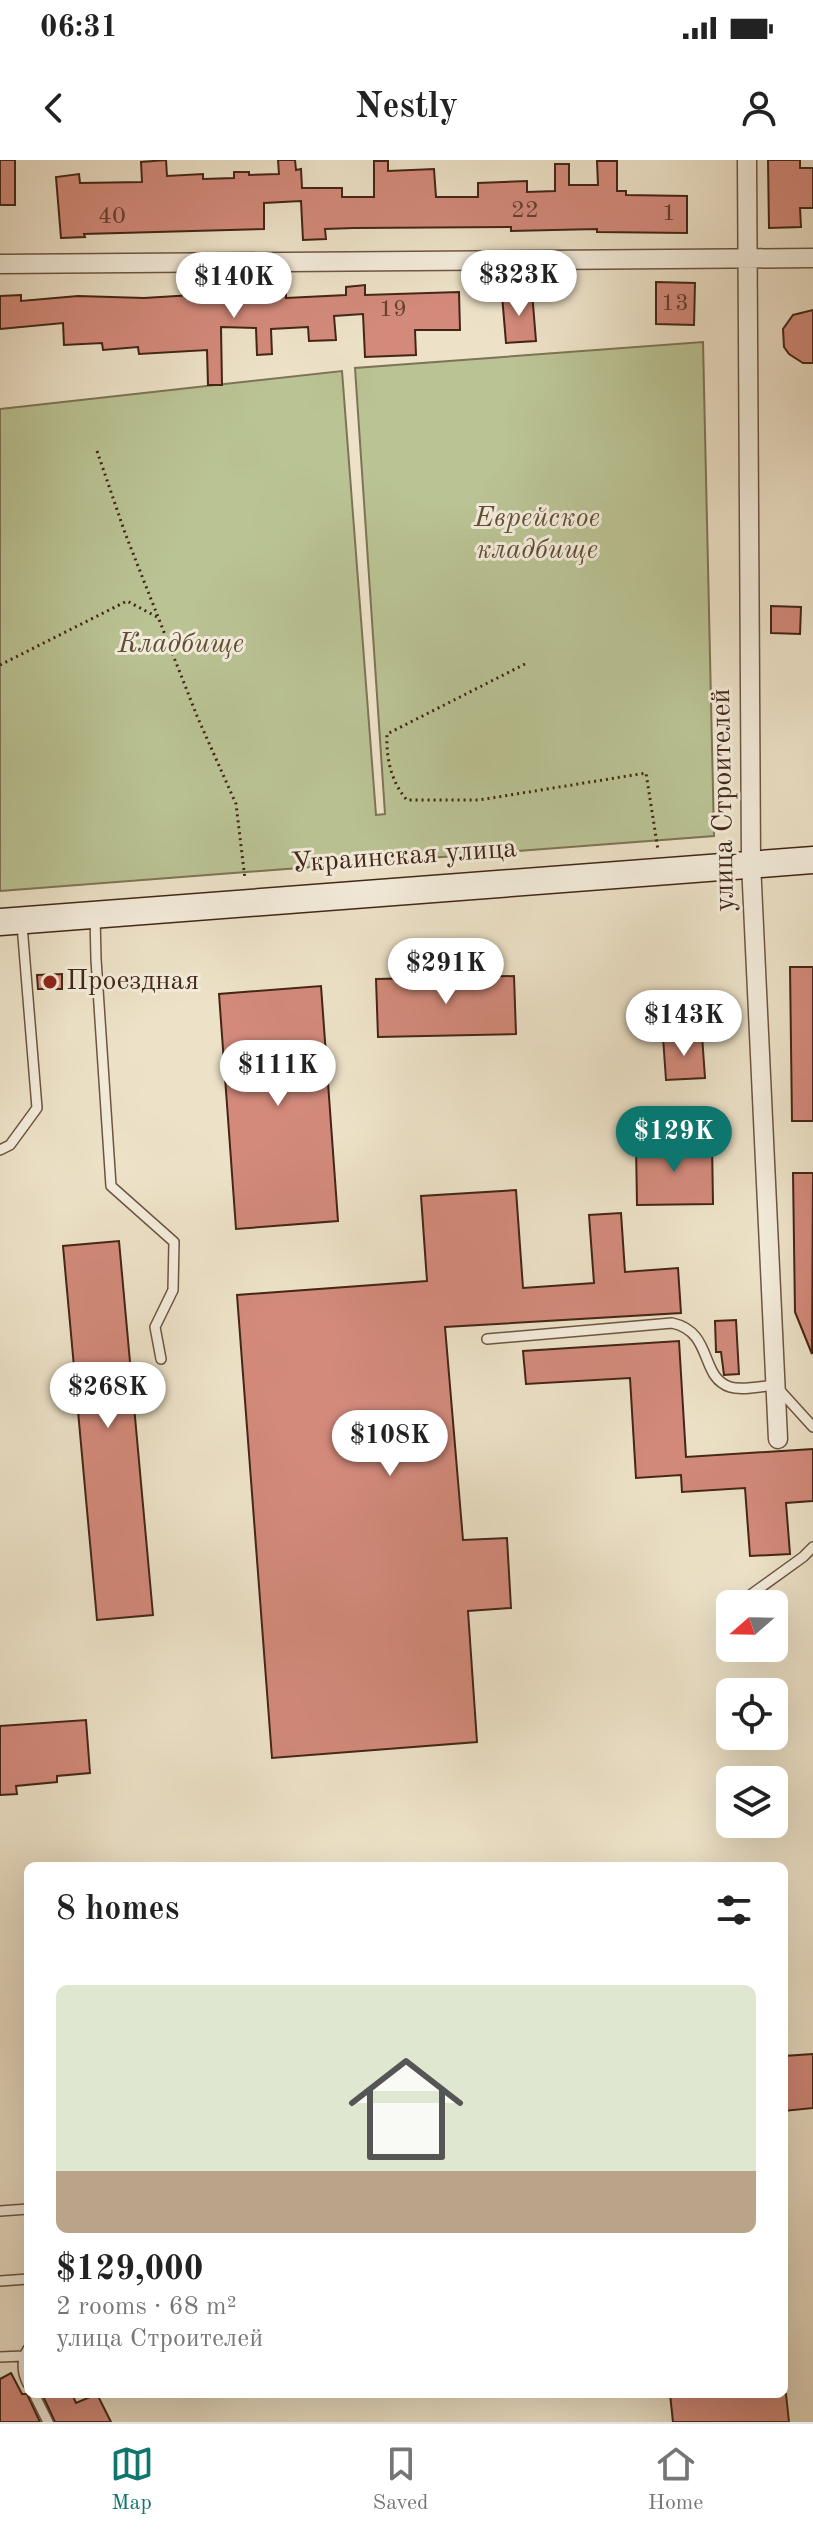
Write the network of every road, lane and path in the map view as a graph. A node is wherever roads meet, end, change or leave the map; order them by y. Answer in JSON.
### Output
{"nodes":[{"id":1,"x":747,"y":160,"type":"edge"},
{"id":2,"x":747,"y":258,"type":"junction"},
{"id":3,"x":813,"y":258,"type":"edge"},
{"id":4,"x":0,"y":264,"type":"edge"},
{"id":5,"x":97,"y":451,"type":"dead end"},
{"id":6,"x":159,"y":618,"type":"junction"},
{"id":7,"x":525,"y":664,"type":"dead end"},
{"id":8,"x":0,"y":665,"type":"edge"},
{"id":9,"x":813,"y":860,"type":"edge"},
{"id":10,"x":751,"y":863,"type":"junction"},
{"id":11,"x":660,"y":870,"type":"junction"},
{"id":12,"x":245,"y":879,"type":"dead end"},
{"id":13,"x":95,"y":913,"type":"junction"},
{"id":14,"x":11,"y":921,"type":"edge"},
{"id":15,"x":0,"y":1150,"type":"edge"},
{"id":16,"x":487,"y":1339,"type":"dead end"},
{"id":17,"x":161,"y":1359,"type":"dead end"},
{"id":18,"x":775,"y":1385,"type":"junction"},
{"id":19,"x":813,"y":1427,"type":"edge"},
{"id":20,"x":778,"y":1439,"type":"dead end"},
{"id":21,"x":813,"y":1547,"type":"edge"},
{"id":22,"x":757,"y":1590,"type":"edge"},
{"id":23,"x":24,"y":2209,"type":"edge"},
{"id":24,"x":0,"y":2211,"type":"edge"},
{"id":25,"x":24,"y":2279,"type":"edge"},
{"id":26,"x":0,"y":2281,"type":"edge"},
{"id":27,"x":24,"y":2353,"type":"edge"},
{"id":28,"x":0,"y":2357,"type":"edge"},
{"id":29,"x":36,"y":2398,"type":"edge"},
{"id":30,"x":48,"y":2422,"type":"edge"}],
"edges":[{"from":1,"to":2,"type":"street","name":"улица Строителей"},
{"from":2,"to":3,"type":"street"},
{"from":2,"to":4,"type":"street"},
{"from":2,"to":10,"type":"street","name":"улица Строителей"},
{"from":5,"to":6,"type":"path"},
{"from":6,"to":8,"type":"path"},
{"from":6,"to":12,"type":"path"},
{"from":7,"to":11,"type":"path"},
{"from":9,"to":10,"type":"street","name":"Украинская улица"},
{"from":10,"to":11,"type":"street","name":"Украинская улица"},
{"from":10,"to":18,"type":"street","name":"улица Строителей"},
{"from":11,"to":13,"type":"street","name":"Украинская улица"},
{"from":13,"to":14,"type":"street","name":"Украинская улица"},
{"from":13,"to":17,"type":"lane"},
{"from":14,"to":15,"type":"lane"},
{"from":16,"to":18,"type":"lane"},
{"from":18,"to":19,"type":"lane"},
{"from":18,"to":20,"type":"street","name":"улица Строителей"},
{"from":21,"to":22,"type":"lane"},
{"from":23,"to":24,"type":"lane"},
{"from":25,"to":26,"type":"lane"},
{"from":27,"to":28,"type":"lane"},
{"from":29,"to":30,"type":"lane"}]}
